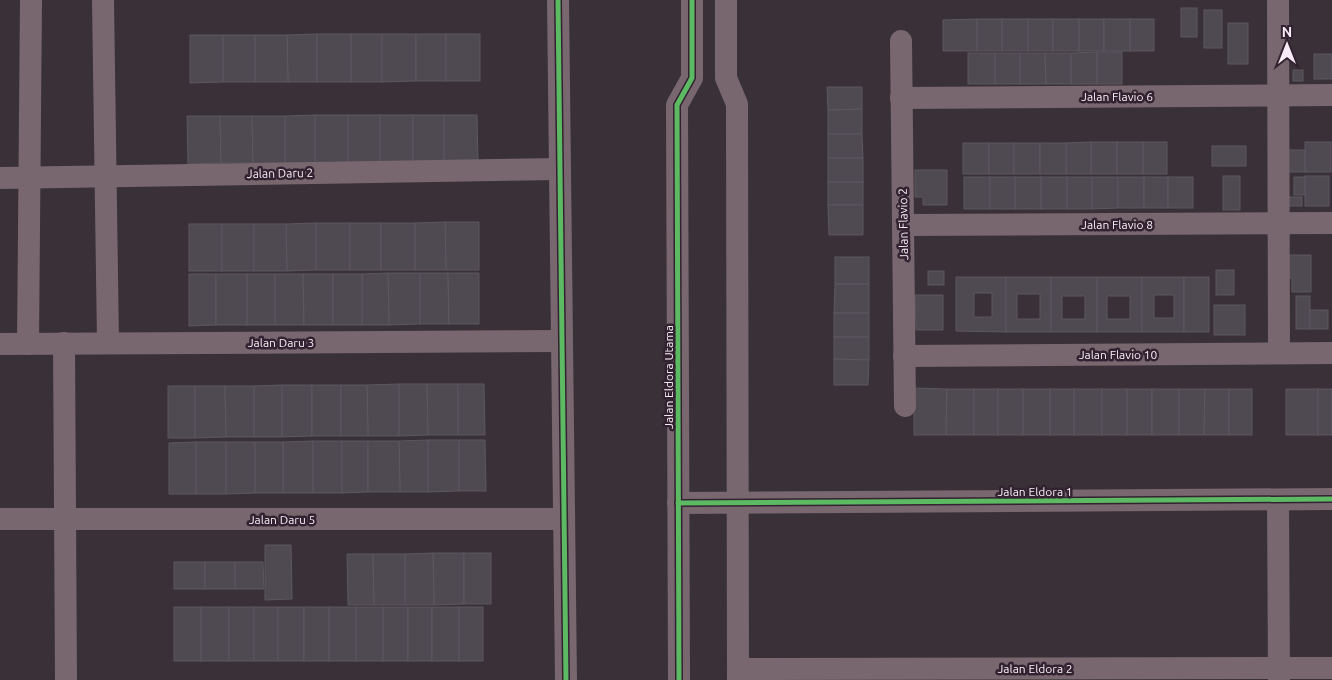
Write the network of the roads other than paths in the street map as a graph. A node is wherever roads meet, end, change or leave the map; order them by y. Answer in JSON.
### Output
{"nodes":[{"id":1,"x":31,"y":0,"type":"edge"},
{"id":2,"x":103,"y":0,"type":"edge"},
{"id":3,"x":558,"y":0,"type":"edge"},
{"id":4,"x":692,"y":0,"type":"edge"},
{"id":5,"x":726,"y":0,"type":"edge"},
{"id":6,"x":1278,"y":0,"type":"edge"},
{"id":7,"x":901,"y":42,"type":"dead end"},
{"id":8,"x":692,"y":78,"type":"junction"},
{"id":9,"x":726,"y":78,"type":"junction"},
{"id":10,"x":1278,"y":95,"type":"junction"},
{"id":11,"x":1332,"y":95,"type":"edge"},
{"id":12,"x":902,"y":98,"type":"junction"},
{"id":13,"x":560,"y":169,"type":"junction"},
{"id":14,"x":106,"y":176,"type":"junction"},
{"id":15,"x":30,"y":177,"type":"junction"},
{"id":16,"x":0,"y":178,"type":"edge"},
{"id":17,"x":1279,"y":223,"type":"junction"},
{"id":18,"x":1332,"y":223,"type":"edge"},
{"id":19,"x":903,"y":225,"type":"junction"},
{"id":20,"x":562,"y":341,"type":"junction"},
{"id":21,"x":108,"y":343,"type":"junction"},
{"id":22,"x":0,"y":344,"type":"edge"},
{"id":23,"x":28,"y":344,"type":"junction"},
{"id":24,"x":64,"y":344,"type":"junction"},
{"id":25,"x":1279,"y":353,"type":"junction"},
{"id":26,"x":1332,"y":353,"type":"edge"},
{"id":27,"x":904,"y":356,"type":"junction"},
{"id":28,"x":905,"y":406,"type":"dead end"},
{"id":29,"x":1332,"y":499,"type":"edge"},
{"id":30,"x":1278,"y":500,"type":"junction"},
{"id":31,"x":678,"y":503,"type":"junction"},
{"id":32,"x":738,"y":503,"type":"junction"},
{"id":33,"x":0,"y":519,"type":"edge"},
{"id":34,"x":65,"y":519,"type":"junction"},
{"id":35,"x":563,"y":520,"type":"junction"},
{"id":36,"x":1332,"y":668,"type":"edge"},
{"id":37,"x":738,"y":674,"type":"edge"},
{"id":38,"x":1279,"y":674,"type":"edge"},
{"id":39,"x":66,"y":680,"type":"edge"},
{"id":40,"x":566,"y":680,"type":"edge"},
{"id":41,"x":679,"y":680,"type":"edge"}],
"edges":[{"from":1,"to":15,"type":"street"},
{"from":2,"to":14,"type":"street"},
{"from":3,"to":13,"type":"street"},
{"from":4,"to":8,"type":"street"},
{"from":5,"to":9,"type":"street"},
{"from":6,"to":10,"type":"street"},
{"from":7,"to":12,"type":"street","name":"Jalan Flavio 2"},
{"from":8,"to":9,"type":"street"},
{"from":8,"to":31,"type":"street","name":"Jalan Eldora Utama"},
{"from":9,"to":32,"type":"street"},
{"from":10,"to":11,"type":"street","name":"Jalan Flavio 6"},
{"from":10,"to":12,"type":"street","name":"Jalan Flavio 6"},
{"from":10,"to":17,"type":"street"},
{"from":12,"to":19,"type":"street","name":"Jalan Flavio 2"},
{"from":13,"to":14,"type":"street","name":"Jalan Daru 2"},
{"from":13,"to":20,"type":"street"},
{"from":14,"to":15,"type":"street","name":"Jalan Daru 2"},
{"from":14,"to":21,"type":"street"},
{"from":15,"to":16,"type":"street","name":"Jalan Daru 2"},
{"from":15,"to":23,"type":"street"},
{"from":17,"to":18,"type":"street","name":"Jalan Flavio 8"},
{"from":17,"to":19,"type":"street","name":"Jalan Flavio 8"},
{"from":17,"to":25,"type":"street"},
{"from":19,"to":27,"type":"street","name":"Jalan Flavio 2"},
{"from":20,"to":21,"type":"street","name":"Jalan Daru 3"},
{"from":20,"to":35,"type":"street"},
{"from":21,"to":24,"type":"street","name":"Jalan Daru 3"},
{"from":22,"to":23,"type":"street","name":"Jalan Daru 3"},
{"from":23,"to":24,"type":"street","name":"Jalan Daru 3"},
{"from":24,"to":34,"type":"street"},
{"from":25,"to":26,"type":"street","name":"Jalan Flavio 10"},
{"from":25,"to":27,"type":"street","name":"Jalan Flavio 10"},
{"from":27,"to":28,"type":"street","name":"Jalan Flavio 2"},
{"from":29,"to":30,"type":"street","name":"Jalan Eldora 1"},
{"from":30,"to":32,"type":"street","name":"Jalan Eldora 1"},
{"from":30,"to":38,"type":"street"},
{"from":31,"to":32,"type":"street","name":"Jalan Eldora 1"},
{"from":31,"to":41,"type":"street","name":"Jalan Eldora Utama"},
{"from":32,"to":37,"type":"street"},
{"from":33,"to":34,"type":"street","name":"Jalan Daru 5"},
{"from":34,"to":35,"type":"street","name":"Jalan Daru 5"},
{"from":34,"to":39,"type":"street"},
{"from":35,"to":40,"type":"street"},
{"from":36,"to":38,"type":"street","name":"Jalan Eldora 2"},
{"from":37,"to":38,"type":"street","name":"Jalan Eldora 2"}]}
